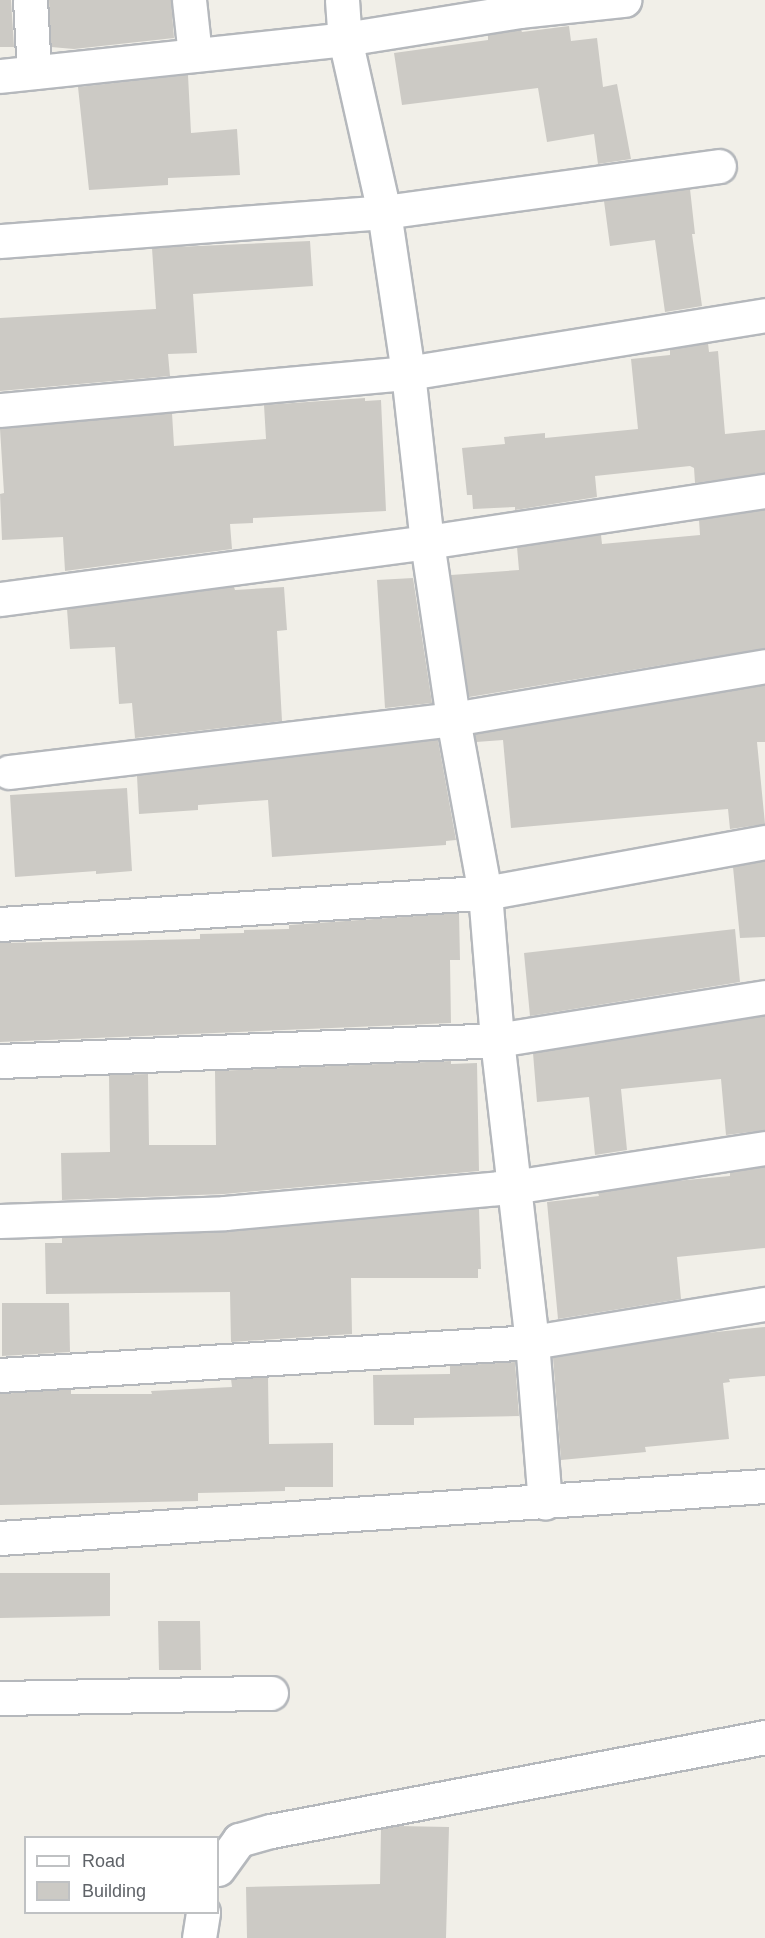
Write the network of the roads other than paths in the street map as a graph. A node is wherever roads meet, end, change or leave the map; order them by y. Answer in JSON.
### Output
{"nodes":[{"id":1,"x":30,"y":0,"type":"edge"},
{"id":2,"x":189,"y":0,"type":"edge"},
{"id":3,"x":342,"y":0,"type":"edge"},
{"id":4,"x":624,"y":0,"type":"edge"},
{"id":5,"x":518,"y":5,"type":"edge"},
{"id":6,"x":345,"y":39,"type":"junction"},
{"id":7,"x":195,"y":55,"type":"junction"},
{"id":8,"x":34,"y":72,"type":"junction"},
{"id":9,"x":0,"y":76,"type":"edge"},
{"id":10,"x":719,"y":166,"type":"dead end"},
{"id":11,"x":384,"y":212,"type":"junction"},
{"id":12,"x":0,"y":241,"type":"edge"},
{"id":13,"x":765,"y":315,"type":"edge"},
{"id":14,"x":408,"y":373,"type":"junction"},
{"id":15,"x":0,"y":410,"type":"edge"},
{"id":16,"x":765,"y":491,"type":"edge"},
{"id":17,"x":427,"y":542,"type":"junction"},
{"id":18,"x":0,"y":599,"type":"edge"},
{"id":19,"x":765,"y":666,"type":"edge"},
{"id":20,"x":453,"y":719,"type":"junction"},
{"id":21,"x":9,"y":772,"type":"dead end"},
{"id":22,"x":765,"y":842,"type":"edge"},
{"id":23,"x":486,"y":893,"type":"junction"},
{"id":24,"x":0,"y":924,"type":"edge"},
{"id":25,"x":765,"y":997,"type":"edge"},
{"id":26,"x":497,"y":1040,"type":"junction"},
{"id":27,"x":0,"y":1061,"type":"edge"},
{"id":28,"x":765,"y":1148,"type":"edge"},
{"id":29,"x":513,"y":1187,"type":"junction"},
{"id":30,"x":0,"y":1221,"type":"edge"},
{"id":31,"x":765,"y":1304,"type":"edge"},
{"id":32,"x":532,"y":1342,"type":"junction"},
{"id":33,"x":0,"y":1375,"type":"edge"},
{"id":34,"x":765,"y":1486,"type":"edge"},
{"id":35,"x":545,"y":1502,"type":"junction"},
{"id":36,"x":0,"y":1538,"type":"edge"},
{"id":37,"x":271,"y":1693,"type":"dead end"},
{"id":38,"x":0,"y":1698,"type":"edge"},
{"id":39,"x":765,"y":1737,"type":"edge"},
{"id":40,"x":219,"y":1868,"type":"edge"},
{"id":41,"x":203,"y":1914,"type":"edge"},
{"id":42,"x":199,"y":1938,"type":"edge"}],
"edges":[{"from":1,"to":8,"type":"street"},
{"from":2,"to":7,"type":"street"},
{"from":3,"to":6,"type":"street"},
{"from":4,"to":5,"type":"street"},
{"from":5,"to":6,"type":"street"},
{"from":6,"to":7,"type":"street"},
{"from":6,"to":11,"type":"street"},
{"from":7,"to":8,"type":"street"},
{"from":8,"to":9,"type":"street"},
{"from":10,"to":11,"type":"street"},
{"from":11,"to":12,"type":"street"},
{"from":11,"to":14,"type":"street"},
{"from":13,"to":14,"type":"street"},
{"from":14,"to":15,"type":"street"},
{"from":14,"to":17,"type":"street"},
{"from":16,"to":17,"type":"street"},
{"from":17,"to":18,"type":"street"},
{"from":17,"to":20,"type":"street"},
{"from":19,"to":20,"type":"street"},
{"from":20,"to":21,"type":"street"},
{"from":20,"to":23,"type":"street"},
{"from":22,"to":23,"type":"street"},
{"from":23,"to":24,"type":"street"},
{"from":23,"to":26,"type":"street"},
{"from":25,"to":26,"type":"street"},
{"from":26,"to":27,"type":"street"},
{"from":26,"to":29,"type":"street"},
{"from":28,"to":29,"type":"street"},
{"from":29,"to":30,"type":"street"},
{"from":29,"to":32,"type":"street"},
{"from":31,"to":32,"type":"street"},
{"from":32,"to":33,"type":"street"},
{"from":32,"to":35,"type":"street"},
{"from":34,"to":35,"type":"street"},
{"from":35,"to":36,"type":"street"},
{"from":37,"to":38,"type":"street"},
{"from":39,"to":40,"type":"street"},
{"from":41,"to":42,"type":"street"}]}
